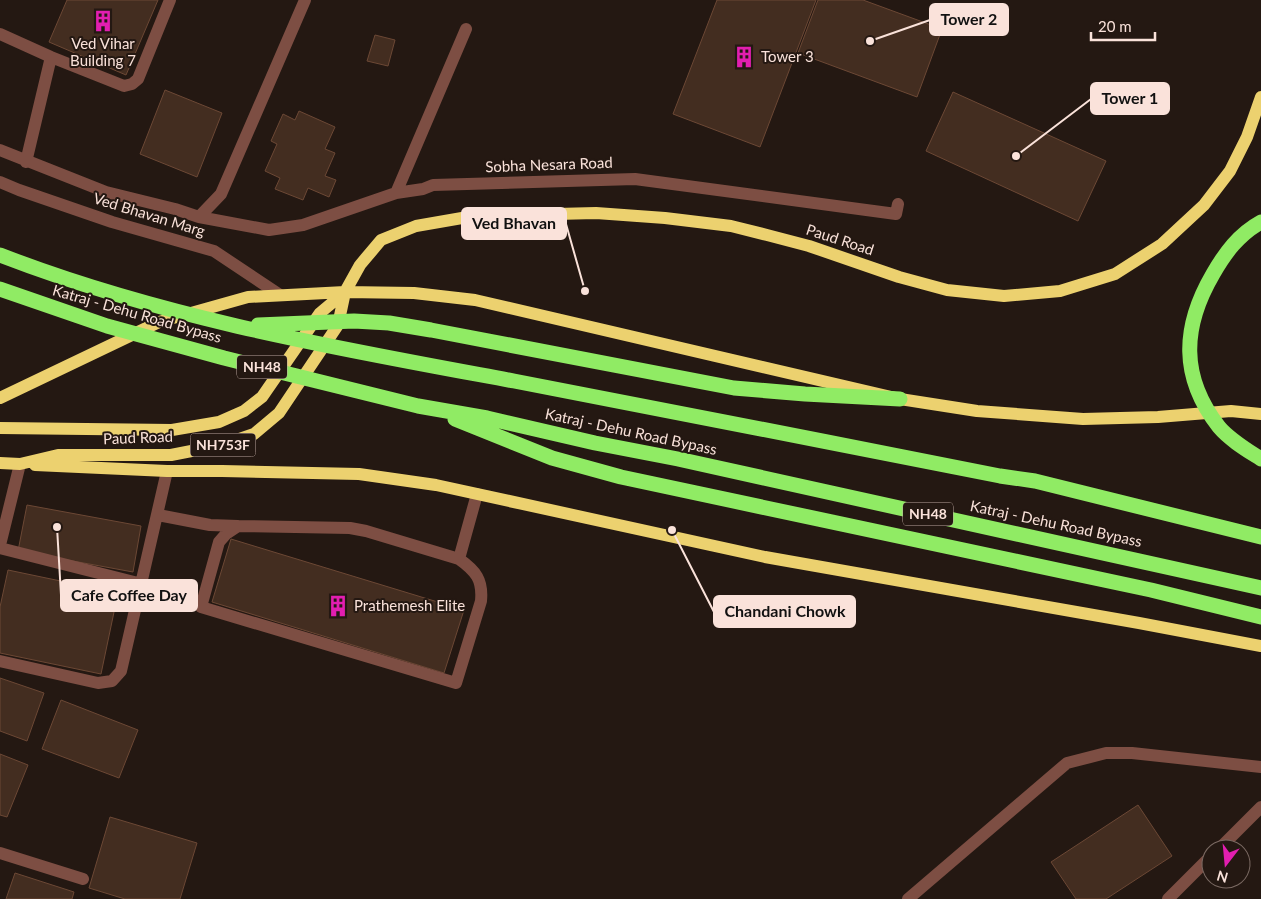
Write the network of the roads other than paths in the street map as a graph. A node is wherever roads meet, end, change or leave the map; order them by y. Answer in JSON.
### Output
{"nodes":[{"id":1,"x":170,"y":0,"type":"edge"},
{"id":2,"x":305,"y":0,"type":"edge"},
{"id":3,"x":466,"y":29,"type":"dead end"},
{"id":4,"x":0,"y":34,"type":"edge"},
{"id":5,"x":51,"y":57,"type":"junction"},
{"id":6,"x":1261,"y":97,"type":"edge"},
{"id":7,"x":0,"y":150,"type":"edge"},
{"id":8,"x":26,"y":162,"type":"junction"},
{"id":9,"x":0,"y":182,"type":"edge"},
{"id":10,"x":396,"y":193,"type":"junction"},
{"id":11,"x":898,"y":204,"type":"dead end"},
{"id":12,"x":199,"y":216,"type":"junction"},
{"id":13,"x":1261,"y":222,"type":"edge"},
{"id":14,"x":0,"y":255,"type":"edge"},
{"id":15,"x":0,"y":289,"type":"edge"},
{"id":16,"x":345,"y":292,"type":"junction"},
{"id":17,"x":280,"y":296,"type":"junction"},
{"id":18,"x":234,"y":326,"type":"junction"},
{"id":19,"x":0,"y":398,"type":"edge"},
{"id":20,"x":900,"y":399,"type":"junction"},
{"id":21,"x":418,"y":406,"type":"junction"},
{"id":22,"x":1261,"y":414,"type":"edge"},
{"id":23,"x":0,"y":428,"type":"edge"},
{"id":24,"x":1261,"y":460,"type":"edge"},
{"id":25,"x":0,"y":462,"type":"edge"},
{"id":26,"x":20,"y":464,"type":"junction"},
{"id":27,"x":167,"y":471,"type":"junction"},
{"id":28,"x":477,"y":494,"type":"junction"},
{"id":29,"x":158,"y":514,"type":"junction"},
{"id":30,"x":238,"y":526,"type":"junction"},
{"id":31,"x":1261,"y":537,"type":"edge"},
{"id":32,"x":0,"y":547,"type":"edge"},
{"id":33,"x":459,"y":559,"type":"junction"},
{"id":34,"x":142,"y":584,"type":"junction"},
{"id":35,"x":1261,"y":588,"type":"edge"},
{"id":36,"x":1261,"y":617,"type":"edge"},
{"id":37,"x":1261,"y":646,"type":"edge"},
{"id":38,"x":0,"y":662,"type":"edge"},
{"id":39,"x":1261,"y":767,"type":"edge"},
{"id":40,"x":1261,"y":807,"type":"edge"},
{"id":41,"x":1228,"y":839,"type":"edge"},
{"id":42,"x":0,"y":853,"type":"edge"},
{"id":43,"x":1201,"y":866,"type":"edge"},
{"id":44,"x":83,"y":879,"type":"dead end"},
{"id":45,"x":908,"y":899,"type":"edge"},
{"id":46,"x":1168,"y":899,"type":"edge"}],
"edges":[{"from":1,"to":5,"type":"street"},
{"from":2,"to":12,"type":"street"},
{"from":3,"to":10,"type":"street"},
{"from":4,"to":5,"type":"street"},
{"from":5,"to":8,"type":"street"},
{"from":6,"to":16,"type":"main road","name":"Paud Road","number":"NH753F"},
{"from":7,"to":8,"type":"street","name":"Sobha Nesara Road"},
{"from":8,"to":12,"type":"street","name":"Sobha Nesara Road"},
{"from":9,"to":17,"type":"street","name":"Ved Bhavan Marg"},
{"from":10,"to":11,"type":"street","name":"Sobha Nesara Road"},
{"from":10,"to":12,"type":"street","name":"Sobha Nesara Road"},
{"from":13,"to":24,"type":"highway"},
{"from":14,"to":18,"type":"highway","name":"Katraj - Dehu Road Bypass","number":"NH48"},
{"from":15,"to":21,"type":"highway","name":"Katraj - Dehu Road Bypass","number":"NH48"},
{"from":16,"to":17,"type":"main road"},
{"from":16,"to":20,"type":"main road"},
{"from":16,"to":23,"type":"main road","name":"Paud Road","number":"NH753F"},
{"from":16,"to":26,"type":"main road","name":"Paud Road","number":"NH753F"},
{"from":17,"to":19,"type":"main road"},
{"from":18,"to":20,"type":"highway"},
{"from":18,"to":31,"type":"highway","name":"Katraj - Dehu Road Bypass","number":"NH48"},
{"from":20,"to":22,"type":"main road"},
{"from":21,"to":35,"type":"highway","name":"Katraj - Dehu Road Bypass","number":"NH48"},
{"from":21,"to":36,"type":"highway"},
{"from":25,"to":26,"type":"main road","name":"Paud Road"},
{"from":26,"to":27,"type":"main road"},
{"from":26,"to":32,"type":"street"},
{"from":27,"to":28,"type":"main road"},
{"from":27,"to":29,"type":"street"},
{"from":28,"to":33,"type":"street"},
{"from":28,"to":37,"type":"main road"},
{"from":29,"to":30,"type":"street"},
{"from":29,"to":34,"type":"street"},
{"from":30,"to":33,"type":"street"},
{"from":30,"to":33,"type":"street"},
{"from":32,"to":34,"type":"street"},
{"from":34,"to":38,"type":"street"},
{"from":39,"to":45,"type":"street"},
{"from":40,"to":41,"type":"street"},
{"from":42,"to":44,"type":"street"},
{"from":43,"to":46,"type":"street"}]}
